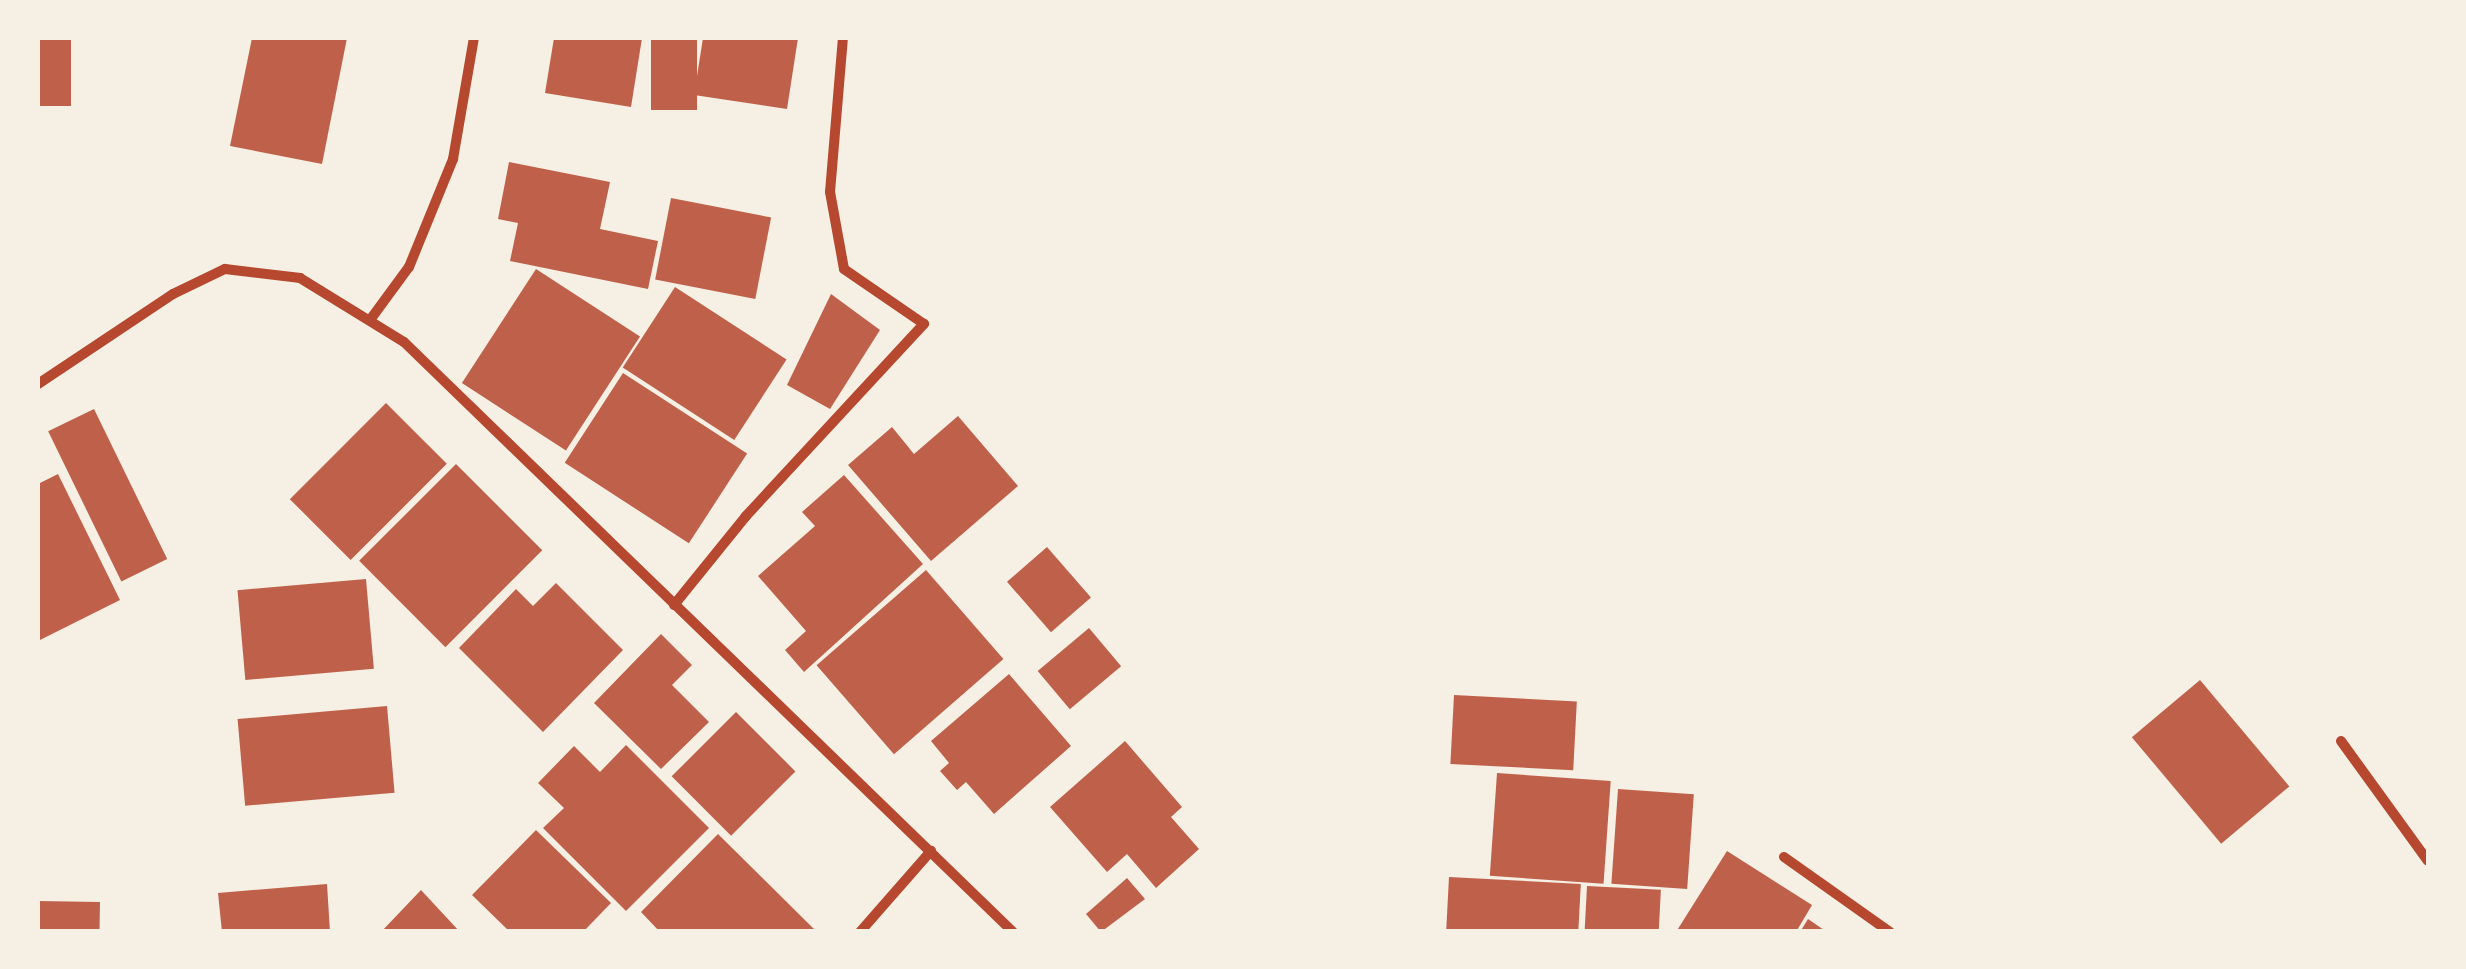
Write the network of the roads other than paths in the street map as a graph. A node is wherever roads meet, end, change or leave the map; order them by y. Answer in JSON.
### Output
{"nodes":[{"id":1,"x":474,"y":38,"type":"edge"},
{"id":2,"x":843,"y":38,"type":"edge"},
{"id":3,"x":370,"y":320,"type":"junction"},
{"id":4,"x":38,"y":384,"type":"edge"},
{"id":5,"x":674,"y":606,"type":"junction"},
{"id":6,"x":2341,"y":741,"type":"dead end"},
{"id":7,"x":930,"y":851,"type":"junction"},
{"id":8,"x":1784,"y":857,"type":"dead end"},
{"id":9,"x":2428,"y":861,"type":"edge"},
{"id":10,"x":860,"y":932,"type":"edge"},
{"id":11,"x":1013,"y":932,"type":"edge"},
{"id":12,"x":1890,"y":932,"type":"edge"}],
"edges":[{"from":1,"to":3,"type":"street"},
{"from":2,"to":5,"type":"street"},
{"from":3,"to":4,"type":"street"},
{"from":3,"to":5,"type":"street"},
{"from":5,"to":7,"type":"street"},
{"from":6,"to":9,"type":"street"},
{"from":7,"to":10,"type":"street"},
{"from":7,"to":11,"type":"street"},
{"from":8,"to":12,"type":"street"}]}
